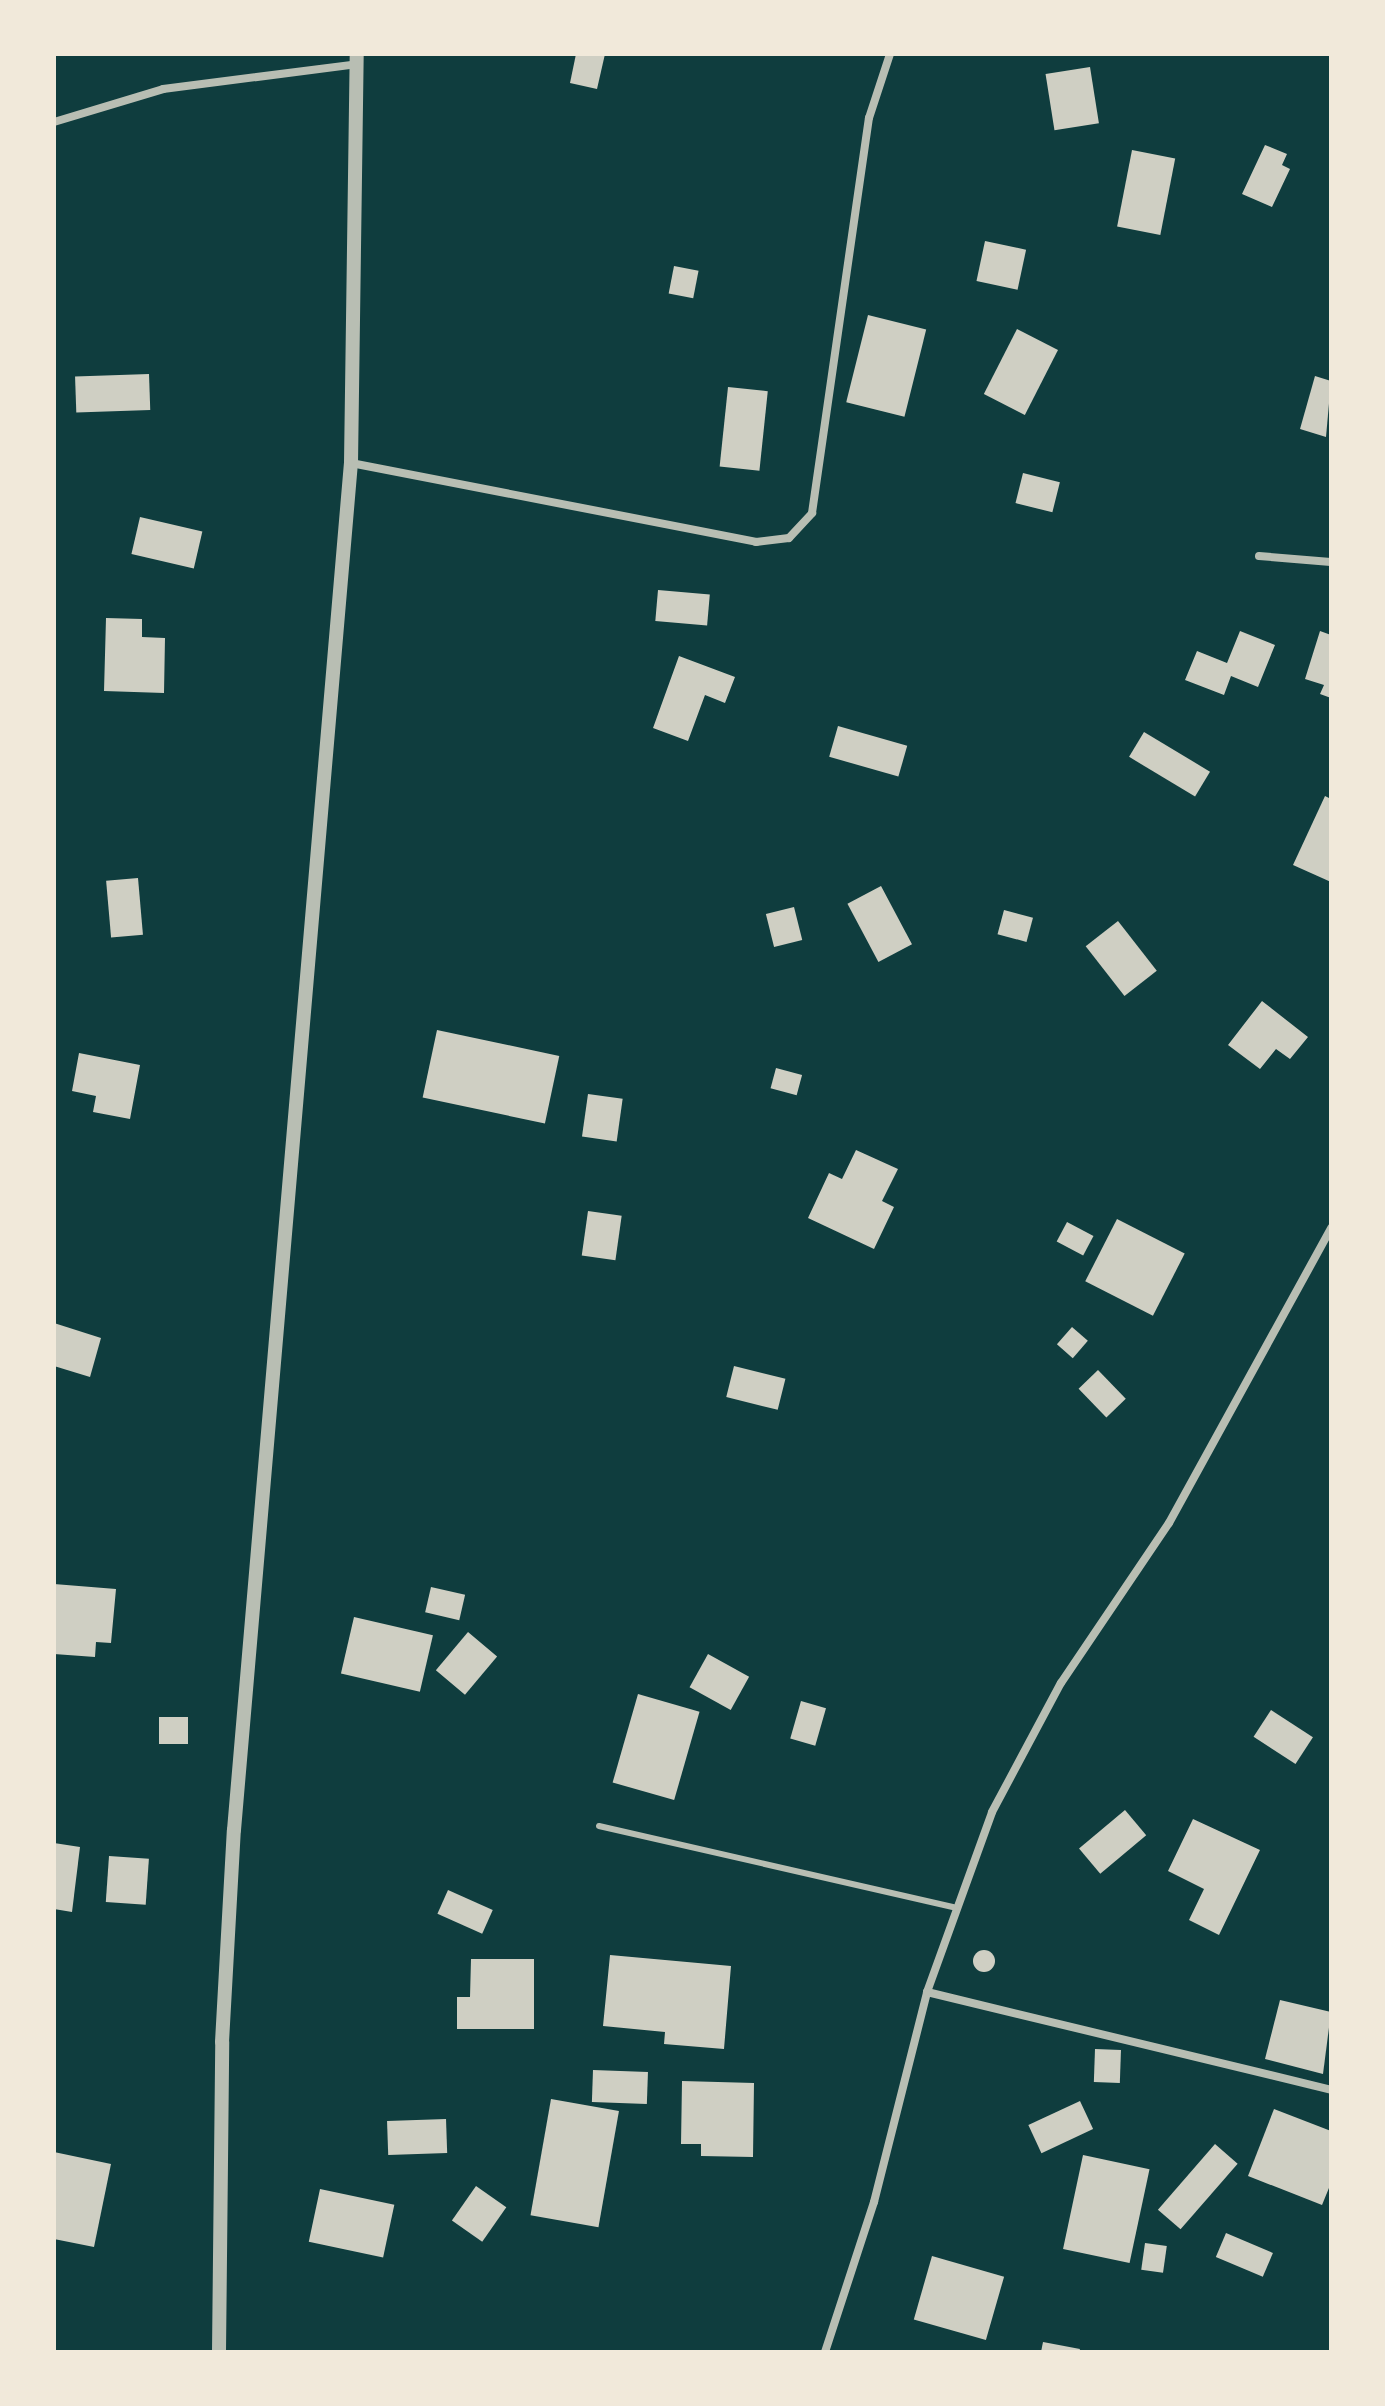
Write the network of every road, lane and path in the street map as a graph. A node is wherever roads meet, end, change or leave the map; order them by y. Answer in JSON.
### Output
{"nodes":[{"id":1,"x":890,"y":54,"type":"edge"},
{"id":2,"x":357,"y":59,"type":"edge"},
{"id":3,"x":54,"y":122,"type":"edge"},
{"id":4,"x":351,"y":463,"type":"junction"},
{"id":5,"x":1259,"y":556,"type":"dead end"},
{"id":6,"x":1331,"y":562,"type":"edge"},
{"id":7,"x":1331,"y":1228,"type":"edge"},
{"id":8,"x":599,"y":1826,"type":"dead end"},
{"id":9,"x":954,"y":1907,"type":"junction"},
{"id":10,"x":927,"y":1992,"type":"junction"},
{"id":11,"x":1331,"y":2090,"type":"edge"},
{"id":12,"x":219,"y":2352,"type":"edge"},
{"id":13,"x":825,"y":2352,"type":"edge"}],
"edges":[{"from":1,"to":4,"type":"street"},
{"from":2,"to":3,"type":"street"},
{"from":2,"to":4,"type":"street"},
{"from":4,"to":12,"type":"street"},
{"from":5,"to":6,"type":"street"},
{"from":7,"to":9,"type":"street"},
{"from":8,"to":9,"type":"lane"},
{"from":9,"to":10,"type":"street"},
{"from":10,"to":11,"type":"street"},
{"from":10,"to":13,"type":"street"}]}
